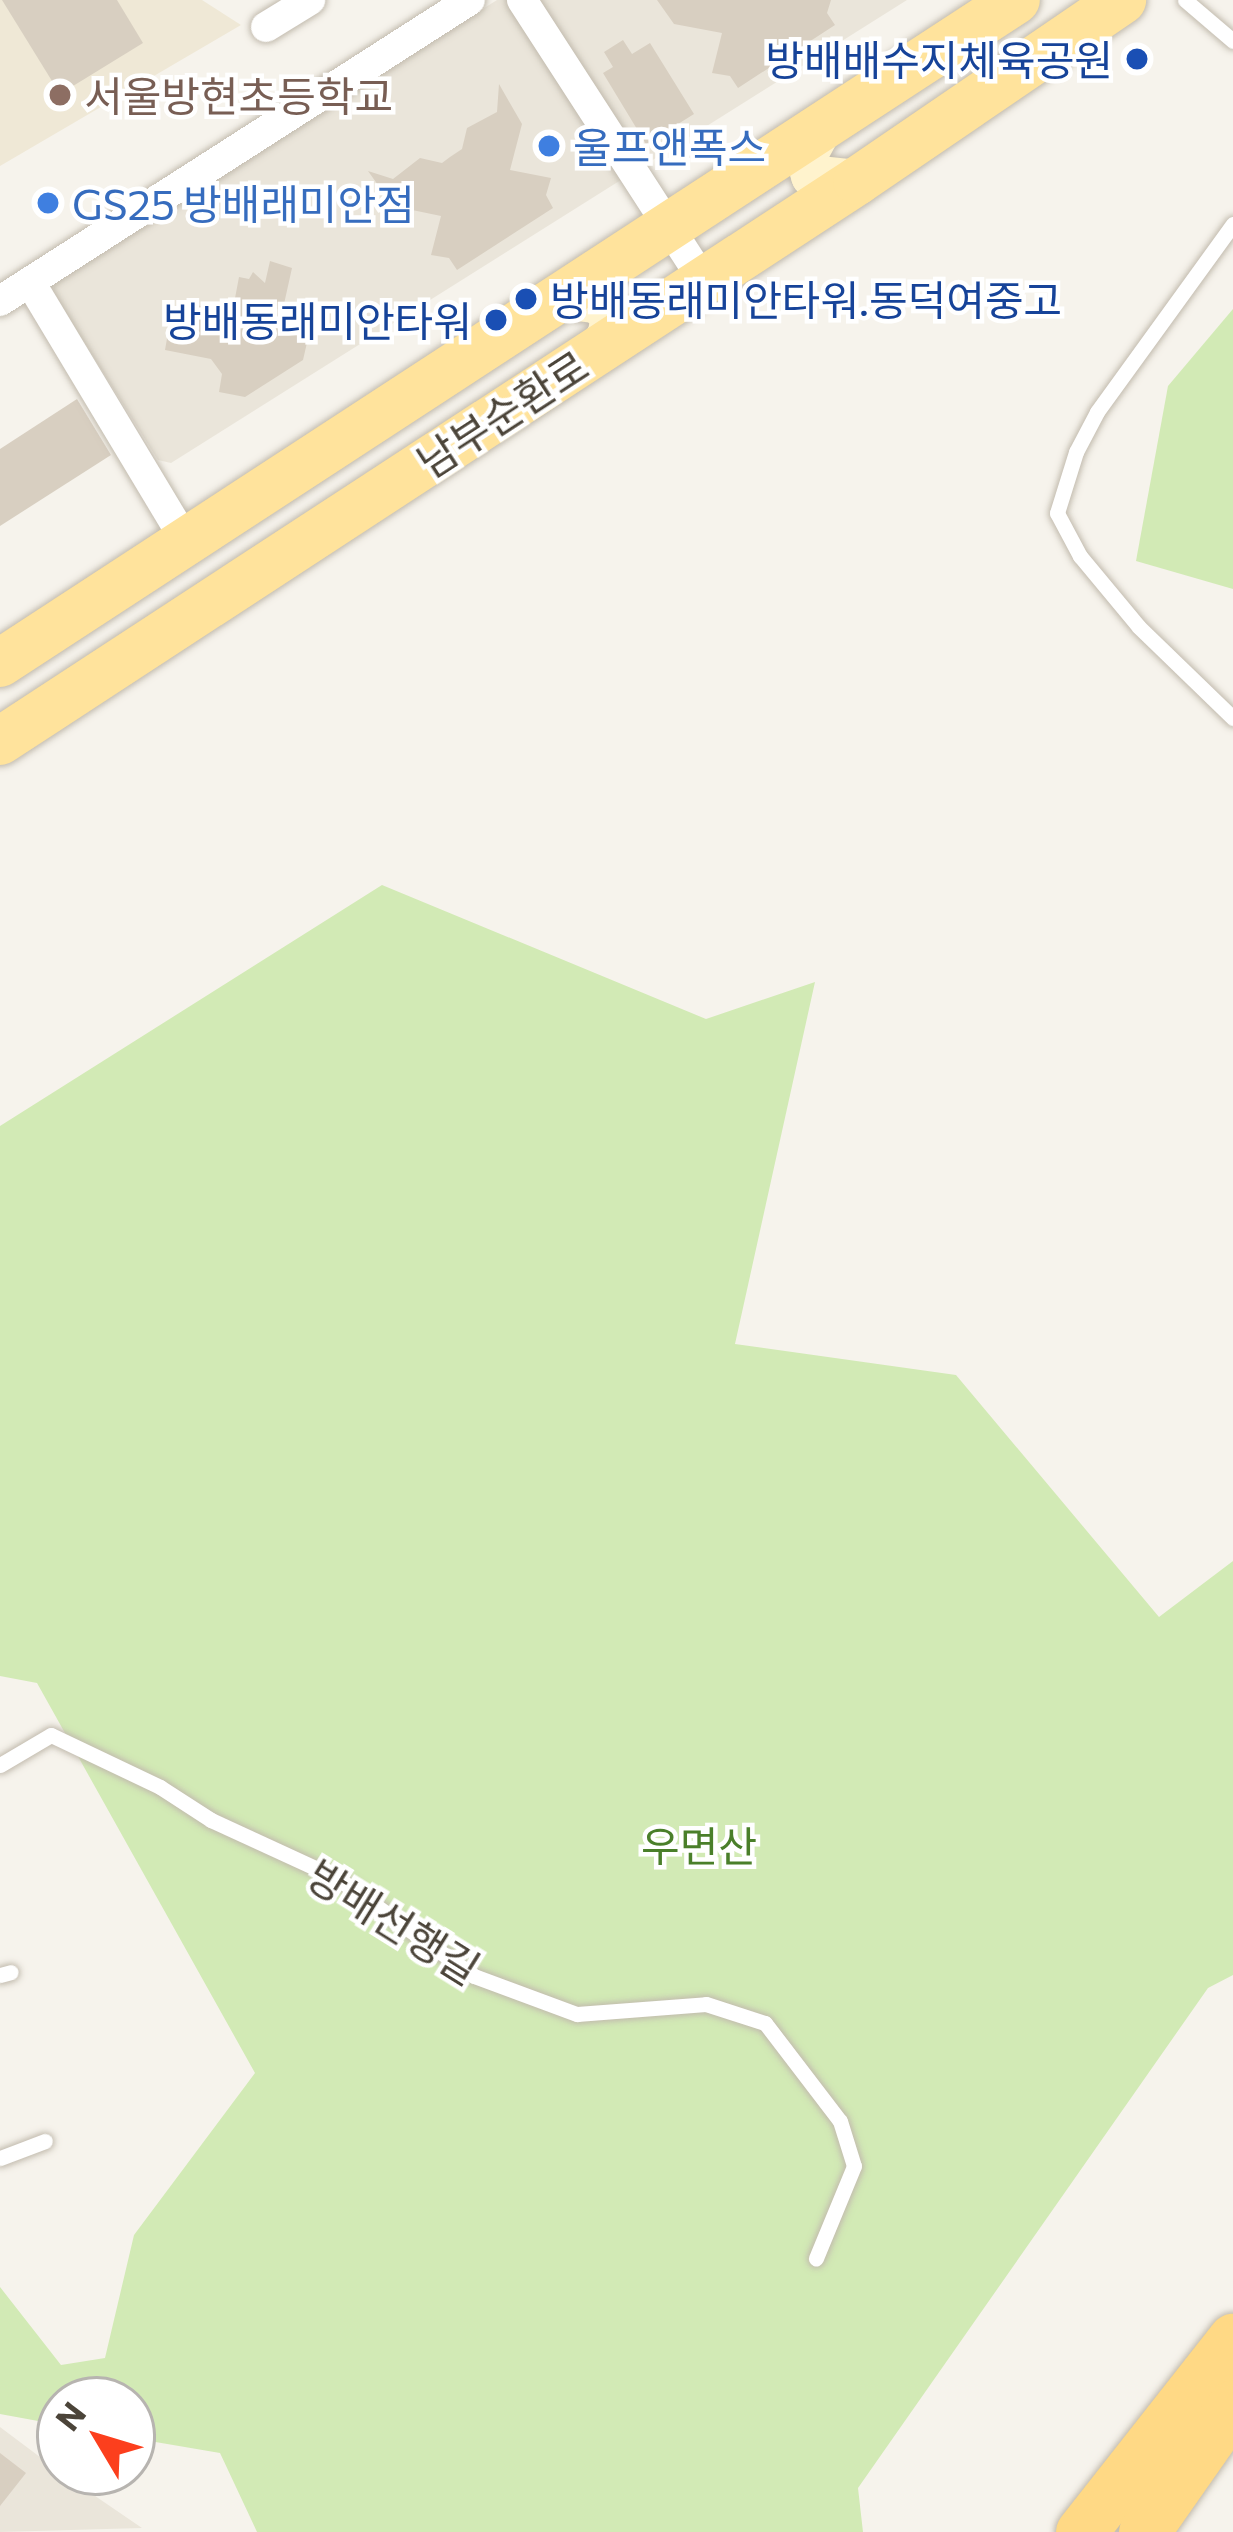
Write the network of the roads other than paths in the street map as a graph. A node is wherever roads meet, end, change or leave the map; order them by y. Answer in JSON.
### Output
{"nodes":[{"id":1,"x":310,"y":0,"type":"edge"},
{"id":2,"x":470,"y":0,"type":"edge"},
{"id":3,"x":523,"y":0,"type":"edge"},
{"id":4,"x":1016,"y":0,"type":"edge"},
{"id":5,"x":1121,"y":0,"type":"edge"},
{"id":6,"x":1185,"y":0,"type":"edge"},
{"id":7,"x":266,"y":26,"type":"dead end"},
{"id":8,"x":1233,"y":40,"type":"edge"},
{"id":9,"x":824,"y":125,"type":"junction"},
{"id":10,"x":857,"y":181,"type":"junction"},
{"id":11,"x":1233,"y":224,"type":"edge"},
{"id":12,"x":670,"y":226,"type":"junction"},
{"id":13,"x":704,"y":281,"type":"junction"},
{"id":14,"x":30,"y":282,"type":"junction"},
{"id":15,"x":561,"y":298,"type":"junction"},
{"id":16,"x":0,"y":301,"type":"edge"},
{"id":17,"x":599,"y":350,"type":"junction"},
{"id":18,"x":186,"y":542,"type":"junction"},
{"id":19,"x":0,"y":663,"type":"edge"},
{"id":20,"x":1233,"y":718,"type":"edge"},
{"id":21,"x":0,"y":741,"type":"edge"},
{"id":22,"x":0,"y":1765,"type":"edge"},
{"id":23,"x":45,"y":2141,"type":"dead end"},
{"id":24,"x":0,"y":2158,"type":"edge"},
{"id":25,"x":816,"y":2258,"type":"dead end"},
{"id":26,"x":1233,"y":2339,"type":"edge"},
{"id":27,"x":1233,"y":2405,"type":"edge"},
{"id":28,"x":1081,"y":2532,"type":"edge"},
{"id":29,"x":1144,"y":2532,"type":"edge"}],
"edges":[{"from":1,"to":7,"type":"street"},
{"from":2,"to":14,"type":"street"},
{"from":3,"to":12,"type":"street"},
{"from":4,"to":9,"type":"main road","name":"남부순환로"},
{"from":5,"to":10,"type":"main road","name":"남부순환로"},
{"from":6,"to":8,"type":"lane"},
{"from":9,"to":10,"type":"main road"},
{"from":9,"to":12,"type":"main road","name":"남부순환로"},
{"from":10,"to":13,"type":"main road","name":"남부순환로"},
{"from":11,"to":20,"type":"lane"},
{"from":12,"to":13,"type":"street"},
{"from":12,"to":15,"type":"main road","name":"남부순환로"},
{"from":13,"to":17,"type":"main road","name":"남부순환로"},
{"from":14,"to":16,"type":"street"},
{"from":14,"to":18,"type":"street"},
{"from":15,"to":17,"type":"main road"},
{"from":15,"to":18,"type":"main road","name":"남부순환로"},
{"from":17,"to":21,"type":"main road","name":"남부순환로"},
{"from":18,"to":19,"type":"main road","name":"남부순환로"},
{"from":22,"to":25,"type":"lane","name":"방배선행길"},
{"from":23,"to":24,"type":"lane"},
{"from":26,"to":28,"type":"highway"},
{"from":27,"to":29,"type":"highway"}]}
